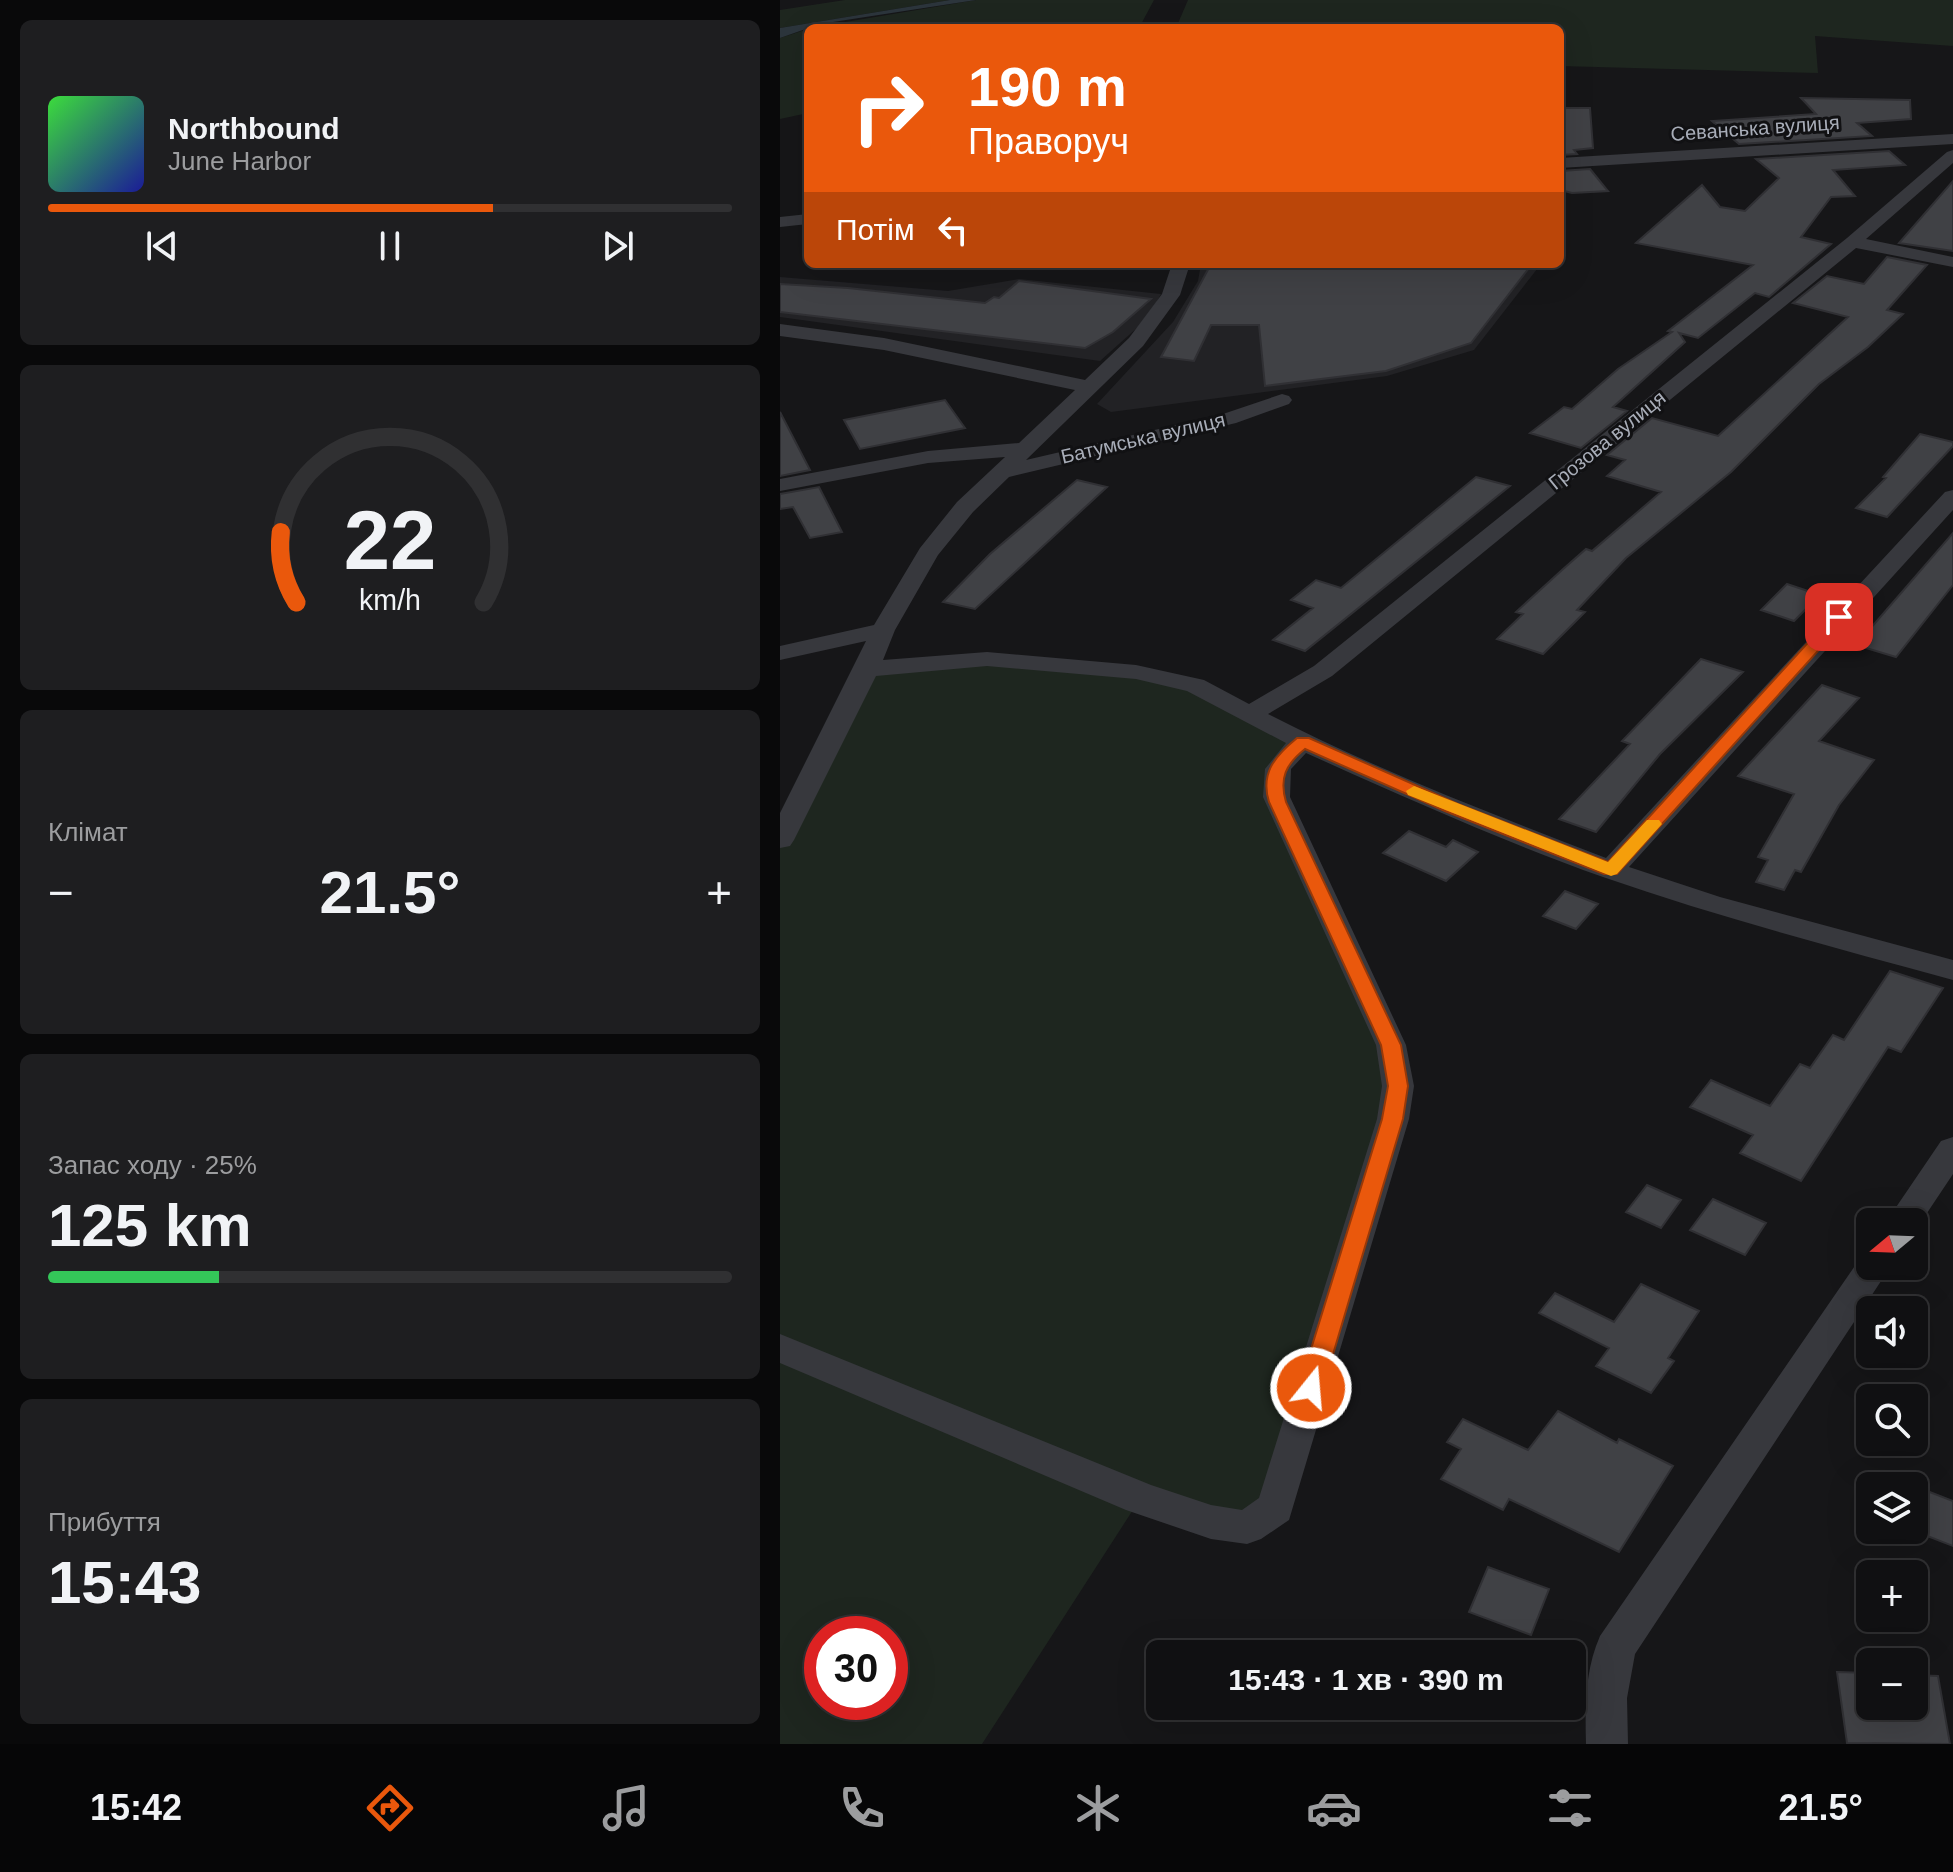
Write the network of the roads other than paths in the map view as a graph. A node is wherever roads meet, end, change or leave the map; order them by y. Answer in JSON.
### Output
{"nodes":[{"id":1,"x":1953,"y":139,"type":"edge"},
{"id":2,"x":1953,"y":155,"type":"edge"},
{"id":3,"x":1564,"y":163,"type":"edge"},
{"id":4,"x":804,"y":219,"type":"edge"},
{"id":5,"x":780,"y":222,"type":"edge"},
{"id":6,"x":1853,"y":242,"type":"junction"},
{"id":7,"x":1953,"y":262,"type":"edge"},
{"id":8,"x":1180,"y":268,"type":"edge"},
{"id":9,"x":780,"y":330,"type":"edge"},
{"id":10,"x":1090,"y":387,"type":"junction"},
{"id":11,"x":1282,"y":400,"type":"dead end"},
{"id":12,"x":1027,"y":449,"type":"junction"},
{"id":13,"x":1002,"y":473,"type":"junction"},
{"id":14,"x":780,"y":485,"type":"edge"},
{"id":15,"x":1953,"y":497,"type":"edge"},
{"id":16,"x":883,"y":630,"type":"junction"},
{"id":17,"x":780,"y":653,"type":"edge"},
{"id":18,"x":867,"y":669,"type":"junction"},
{"id":19,"x":1251,"y":713,"type":"junction"},
{"id":20,"x":1303,"y":742,"type":"junction"},
{"id":21,"x":780,"y":840,"type":"edge"},
{"id":22,"x":1611,"y":870,"type":"junction"},
{"id":23,"x":1953,"y":970,"type":"edge"},
{"id":24,"x":1953,"y":1149,"type":"edge"},
{"id":25,"x":1913,"y":1208,"type":"edge"},
{"id":26,"x":1863,"y":1280,"type":"edge"},
{"id":27,"x":780,"y":1348,"type":"edge"},
{"id":28,"x":1607,"y":1744,"type":"edge"}],
"edges":[{"from":1,"to":3,"type":"street","name":"Севанська вулиця"},
{"from":2,"to":6,"type":"street","name":"Грозова вулиця"},
{"from":4,"to":5,"type":"street"},
{"from":6,"to":7,"type":"street"},
{"from":6,"to":19,"type":"street","name":"Грозова вулиця"},
{"from":8,"to":10,"type":"street","name":"Батумська вулиця"},
{"from":9,"to":10,"type":"street"},
{"from":10,"to":12,"type":"street","name":"Батумська вулиця"},
{"from":11,"to":13,"type":"street","name":"Батумська вулиця"},
{"from":12,"to":13,"type":"street","name":"Батумська вулиця"},
{"from":12,"to":14,"type":"street"},
{"from":13,"to":16,"type":"street","name":"Батумська вулиця"},
{"from":15,"to":22,"type":"street"},
{"from":16,"to":17,"type":"street"},
{"from":16,"to":18,"type":"street","name":"Батумська вулиця"},
{"from":18,"to":19,"type":"street"},
{"from":18,"to":21,"type":"street","name":"Батумська вулиця"},
{"from":19,"to":20,"type":"street"},
{"from":20,"to":22,"type":"street"},
{"from":20,"to":27,"type":"street"},
{"from":22,"to":23,"type":"street"},
{"from":24,"to":25,"type":"street"},
{"from":26,"to":28,"type":"street"}]}
